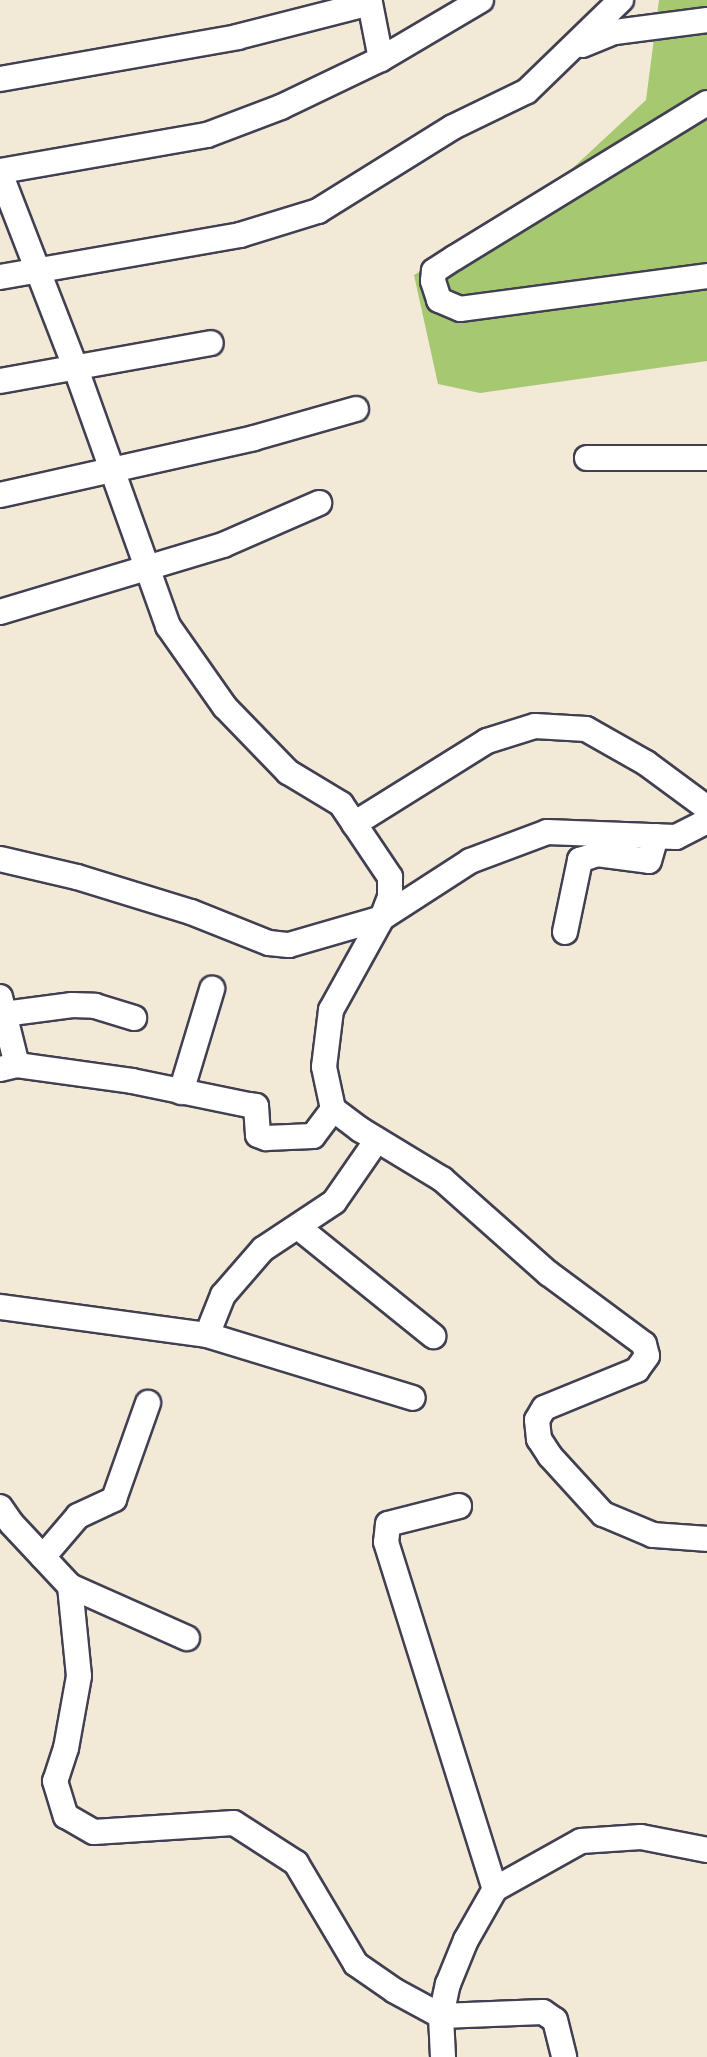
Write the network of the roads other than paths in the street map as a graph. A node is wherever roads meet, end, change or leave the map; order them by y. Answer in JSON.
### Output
{"nodes":[{"id":1,"x":481,"y":0,"type":"edge"},
{"id":2,"x":621,"y":0,"type":"edge"},
{"id":3,"x":370,"y":2,"type":"edge"},
{"id":4,"x":707,"y":20,"type":"edge"},
{"id":5,"x":573,"y":48,"type":"junction"},
{"id":6,"x":382,"y":59,"type":"junction"},
{"id":7,"x":0,"y":79,"type":"edge"},
{"id":8,"x":707,"y":103,"type":"edge"},
{"id":9,"x":0,"y":172,"type":"edge"},
{"id":10,"x":38,"y":271,"type":"junction"},
{"id":11,"x":707,"y":276,"type":"edge"},
{"id":12,"x":0,"y":277,"type":"edge"},
{"id":13,"x":211,"y":343,"type":"dead end"},
{"id":14,"x":76,"y":369,"type":"junction"},
{"id":15,"x":0,"y":382,"type":"edge"},
{"id":16,"x":356,"y":409,"type":"dead end"},
{"id":17,"x":587,"y":457,"type":"dead end"},
{"id":18,"x":707,"y":458,"type":"edge"},
{"id":19,"x":112,"y":468,"type":"junction"},
{"id":20,"x":0,"y":495,"type":"edge"},
{"id":21,"x":319,"y":503,"type":"dead end"},
{"id":22,"x":148,"y":570,"type":"junction"},
{"id":23,"x":0,"y":612,"type":"edge"},
{"id":24,"x":707,"y":808,"type":"edge"},
{"id":25,"x":707,"y":821,"type":"edge"},
{"id":26,"x":354,"y":824,"type":"junction"},
{"id":27,"x":656,"y":836,"type":"junction"},
{"id":28,"x":0,"y":859,"type":"edge"},
{"id":29,"x":382,"y":918,"type":"junction"},
{"id":30,"x":565,"y":932,"type":"dead end"},
{"id":31,"x":212,"y":989,"type":"dead end"},
{"id":32,"x":2,"y":1005,"type":"edge"},
{"id":33,"x":134,"y":1018,"type":"dead end"},
{"id":34,"x":9,"y":1067,"type":"edge"},
{"id":35,"x":181,"y":1092,"type":"junction"},
{"id":36,"x":333,"y":1109,"type":"junction"},
{"id":37,"x":377,"y":1140,"type":"junction"},
{"id":38,"x":299,"y":1227,"type":"junction"},
{"id":39,"x":0,"y":1307,"type":"edge"},
{"id":40,"x":207,"y":1335,"type":"junction"},
{"id":41,"x":433,"y":1336,"type":"dead end"},
{"id":42,"x":413,"y":1398,"type":"dead end"},
{"id":43,"x":148,"y":1403,"type":"dead end"},
{"id":44,"x":459,"y":1506,"type":"dead end"},
{"id":45,"x":0,"y":1507,"type":"edge"},
{"id":46,"x":707,"y":1539,"type":"edge"},
{"id":47,"x":43,"y":1557,"type":"junction"},
{"id":48,"x":71,"y":1586,"type":"junction"},
{"id":49,"x":187,"y":1639,"type":"dead end"},
{"id":50,"x":707,"y":1850,"type":"edge"},
{"id":51,"x":495,"y":1889,"type":"junction"},
{"id":52,"x":441,"y":2016,"type":"junction"},
{"id":53,"x":443,"y":2057,"type":"edge"},
{"id":54,"x":564,"y":2057,"type":"edge"}],
"edges":[{"from":1,"to":6,"type":"street"},
{"from":2,"to":5,"type":"street"},
{"from":3,"to":6,"type":"street"},
{"from":3,"to":7,"type":"street"},
{"from":4,"to":5,"type":"street"},
{"from":5,"to":10,"type":"street"},
{"from":6,"to":9,"type":"street"},
{"from":8,"to":11,"type":"street"},
{"from":9,"to":10,"type":"street"},
{"from":10,"to":12,"type":"street"},
{"from":10,"to":14,"type":"street"},
{"from":13,"to":14,"type":"street"},
{"from":14,"to":15,"type":"street"},
{"from":14,"to":19,"type":"street"},
{"from":16,"to":19,"type":"street"},
{"from":17,"to":18,"type":"street"},
{"from":19,"to":20,"type":"street"},
{"from":19,"to":22,"type":"street"},
{"from":21,"to":22,"type":"street"},
{"from":22,"to":23,"type":"street"},
{"from":22,"to":26,"type":"street"},
{"from":24,"to":26,"type":"street"},
{"from":25,"to":27,"type":"street"},
{"from":26,"to":29,"type":"street"},
{"from":27,"to":29,"type":"street"},
{"from":27,"to":30,"type":"street"},
{"from":28,"to":29,"type":"street"},
{"from":29,"to":36,"type":"street"},
{"from":31,"to":35,"type":"street"},
{"from":32,"to":33,"type":"street"},
{"from":32,"to":34,"type":"street"},
{"from":34,"to":35,"type":"street"},
{"from":35,"to":36,"type":"street"},
{"from":36,"to":37,"type":"street"},
{"from":37,"to":38,"type":"street"},
{"from":37,"to":46,"type":"street"},
{"from":38,"to":40,"type":"street"},
{"from":38,"to":41,"type":"street"},
{"from":39,"to":40,"type":"street"},
{"from":40,"to":42,"type":"street"},
{"from":43,"to":47,"type":"street"},
{"from":44,"to":51,"type":"street"},
{"from":45,"to":47,"type":"street"},
{"from":47,"to":48,"type":"street"},
{"from":48,"to":49,"type":"street"},
{"from":48,"to":52,"type":"street"},
{"from":50,"to":51,"type":"street"},
{"from":51,"to":52,"type":"street"},
{"from":52,"to":53,"type":"street"},
{"from":52,"to":54,"type":"street"}]}
